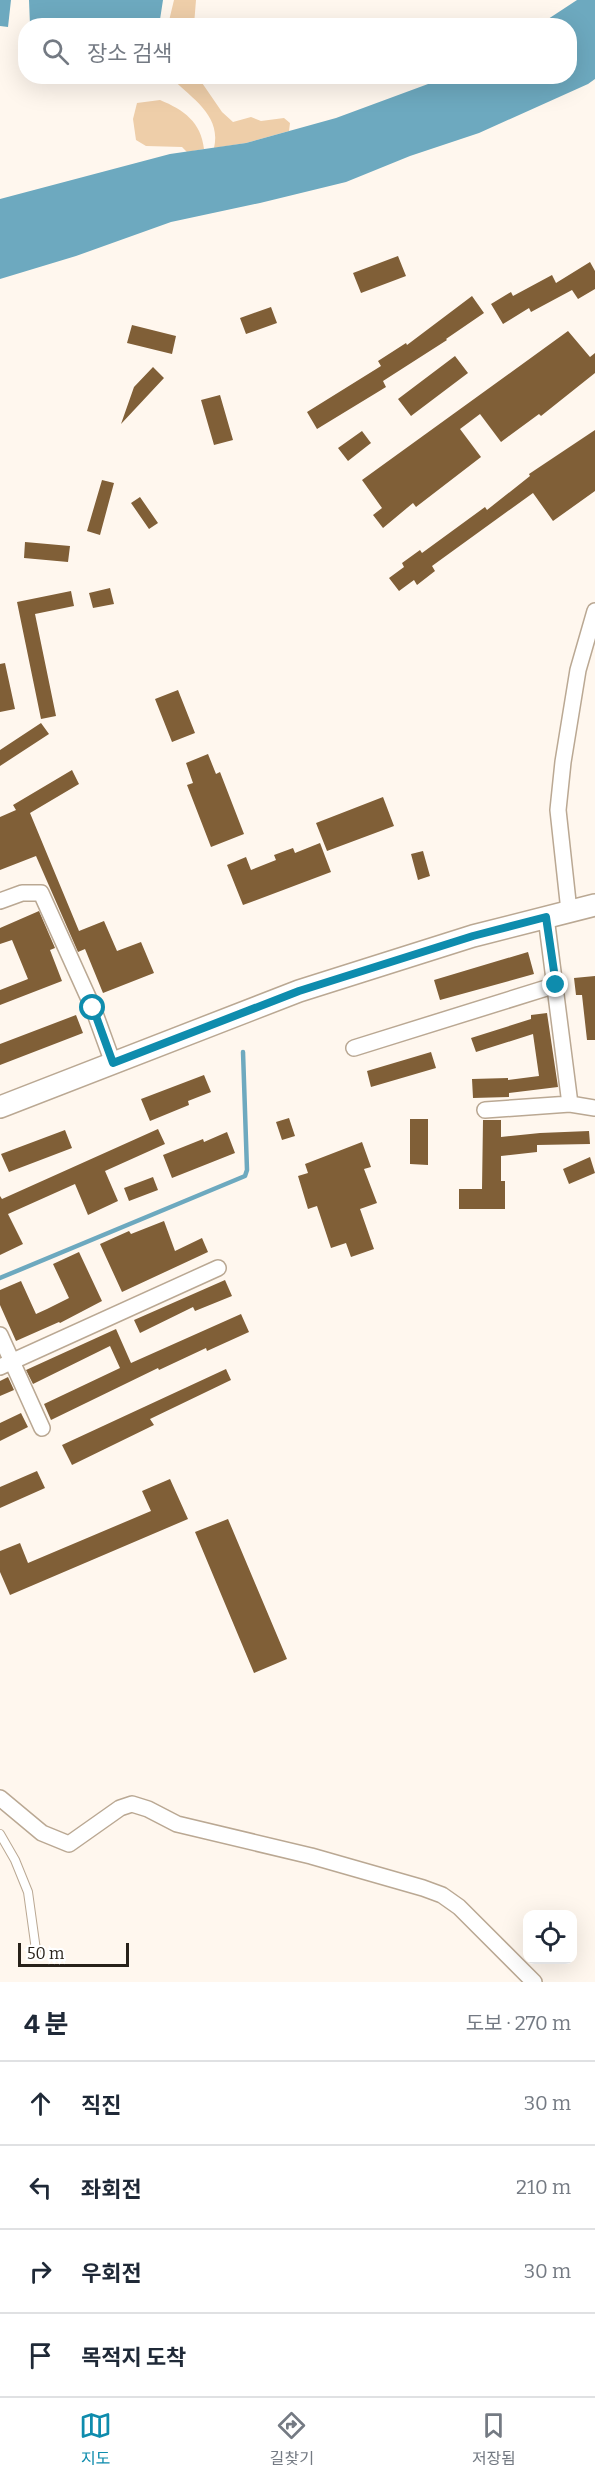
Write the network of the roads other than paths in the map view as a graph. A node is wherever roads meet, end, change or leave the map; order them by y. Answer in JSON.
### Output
{"nodes":[{"id":1,"x":595,"y":611,"type":"edge"},
{"id":2,"x":0,"y":901,"type":"edge"},
{"id":3,"x":595,"y":905,"type":"edge"},
{"id":4,"x":569,"y":911,"type":"junction"},
{"id":5,"x":546,"y":917,"type":"junction"},
{"id":6,"x":556,"y":985,"type":"junction"},
{"id":7,"x":354,"y":1048,"type":"dead end"},
{"id":8,"x":113,"y":1063,"type":"junction"},
{"id":9,"x":570,"y":1104,"type":"junction"},
{"id":10,"x":0,"y":1107,"type":"edge"},
{"id":11,"x":595,"y":1108,"type":"edge"},
{"id":12,"x":485,"y":1110,"type":"dead end"},
{"id":13,"x":218,"y":1268,"type":"dead end"},
{"id":14,"x":0,"y":1335,"type":"edge"},
{"id":15,"x":6,"y":1364,"type":"edge"},
{"id":16,"x":42,"y":1428,"type":"dead end"},
{"id":17,"x":0,"y":1798,"type":"edge"},
{"id":18,"x":0,"y":1834,"type":"edge"},
{"id":19,"x":36,"y":1950,"type":"dead end"},
{"id":20,"x":534,"y":1982,"type":"edge"}],
"edges":[{"from":1,"to":4,"type":"street"},
{"from":2,"to":8,"type":"street"},
{"from":3,"to":4,"type":"main road"},
{"from":4,"to":5,"type":"main road"},
{"from":5,"to":6,"type":"street"},
{"from":5,"to":8,"type":"main road"},
{"from":6,"to":7,"type":"street"},
{"from":6,"to":9,"type":"street"},
{"from":8,"to":10,"type":"main road"},
{"from":9,"to":11,"type":"street"},
{"from":9,"to":12,"type":"street"},
{"from":13,"to":15,"type":"street"},
{"from":14,"to":15,"type":"street"},
{"from":15,"to":16,"type":"street"},
{"from":17,"to":20,"type":"street"},
{"from":18,"to":19,"type":"lane"}]}
